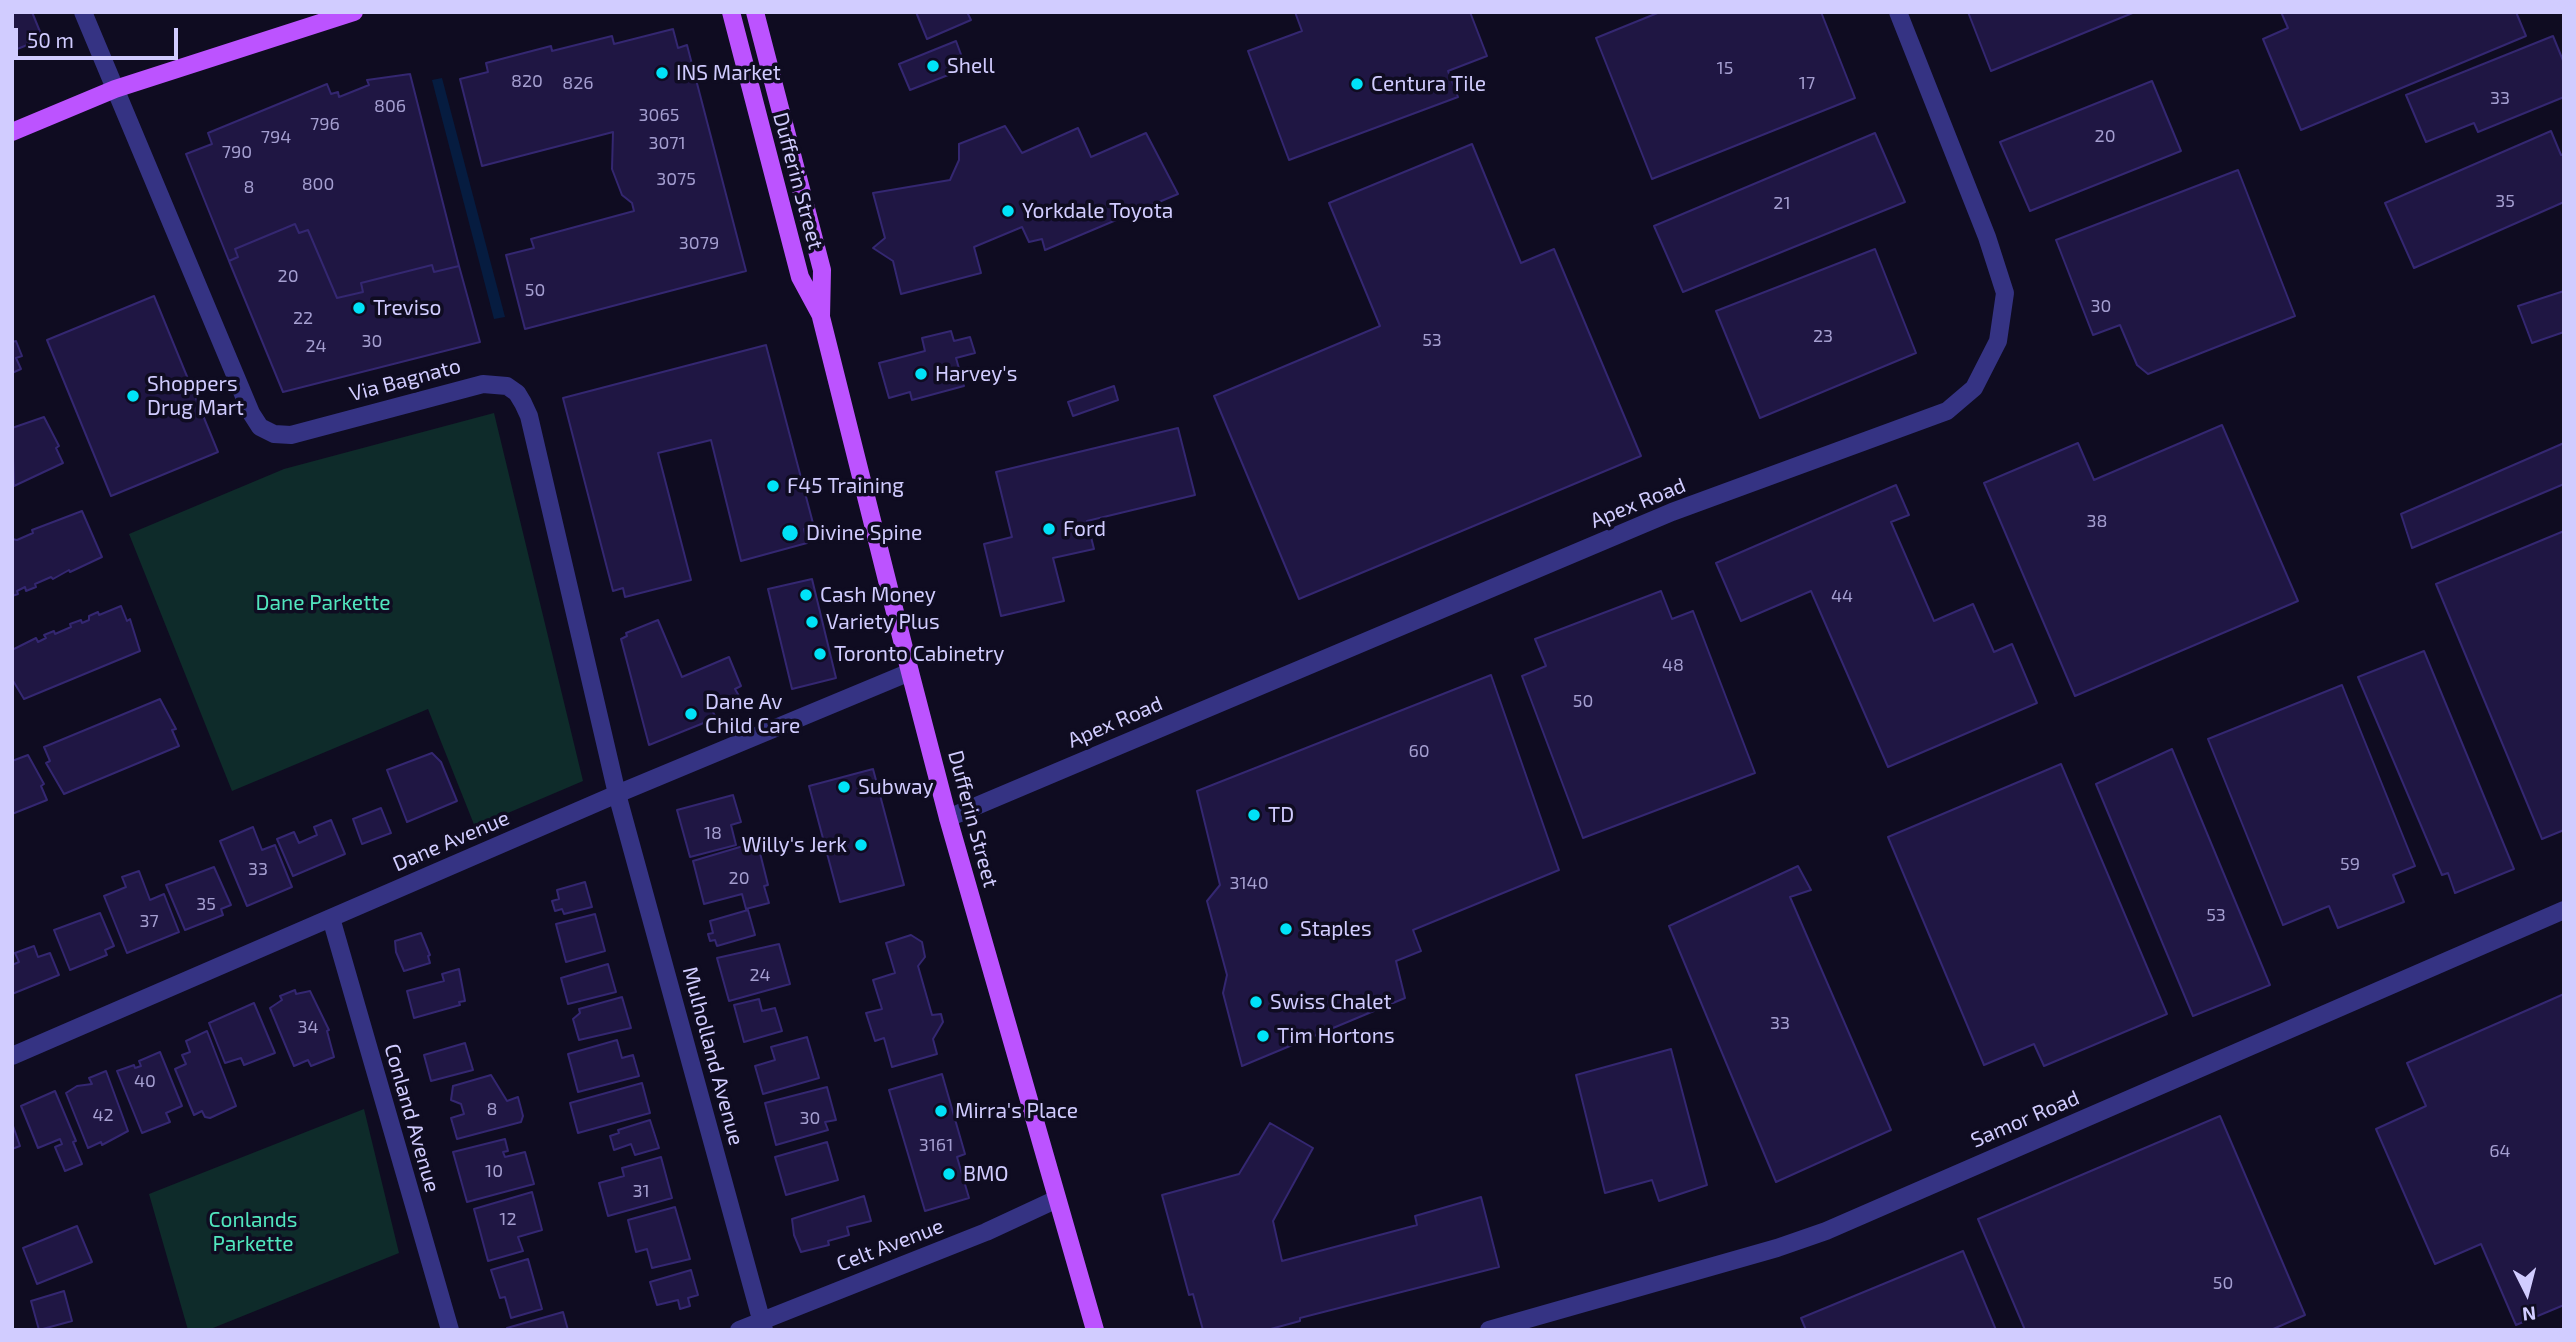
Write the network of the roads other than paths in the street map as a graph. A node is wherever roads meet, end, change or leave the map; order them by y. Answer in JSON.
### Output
{"nodes":[{"id":1,"x":83,"y":12,"type":"edge"},
{"id":2,"x":354,"y":12,"type":"edge"},
{"id":3,"x":731,"y":12,"type":"edge"},
{"id":4,"x":755,"y":12,"type":"edge"},
{"id":5,"x":1898,"y":12,"type":"edge"},
{"id":6,"x":115,"y":89,"type":"junction"},
{"id":7,"x":12,"y":132,"type":"edge"},
{"id":8,"x":821,"y":317,"type":"junction"},
{"id":9,"x":910,"y":672,"type":"junction"},
{"id":10,"x":617,"y":794,"type":"junction"},
{"id":11,"x":948,"y":818,"type":"junction"},
{"id":12,"x":2564,"y":910,"type":"edge"},
{"id":13,"x":331,"y":918,"type":"junction"},
{"id":14,"x":12,"y":1056,"type":"edge"},
{"id":15,"x":1057,"y":1199,"type":"junction"},
{"id":16,"x":763,"y":1325,"type":"edge"},
{"id":17,"x":450,"y":1330,"type":"edge"},
{"id":18,"x":739,"y":1330,"type":"edge"},
{"id":19,"x":1095,"y":1330,"type":"edge"},
{"id":20,"x":1489,"y":1330,"type":"edge"}],
"edges":[{"from":1,"to":6,"type":"street"},
{"from":2,"to":6,"type":"main road"},
{"from":3,"to":8,"type":"main road","name":"Dufferin Street"},
{"from":4,"to":8,"type":"main road","name":"Dufferin Street"},
{"from":5,"to":11,"type":"street","name":"Apex Road"},
{"from":6,"to":7,"type":"main road"},
{"from":6,"to":10,"type":"street","name":"Via Bagnato"},
{"from":8,"to":9,"type":"main road","name":"Dufferin Street"},
{"from":9,"to":10,"type":"street","name":"Dane Avenue"},
{"from":9,"to":11,"type":"main road","name":"Dufferin Street"},
{"from":10,"to":13,"type":"street","name":"Dane Avenue"},
{"from":10,"to":16,"type":"street","name":"Mulholland Avenue"},
{"from":11,"to":15,"type":"main road","name":"Dufferin Street"},
{"from":12,"to":20,"type":"street","name":"Samor Road"},
{"from":13,"to":14,"type":"street","name":"Dane Avenue"},
{"from":13,"to":17,"type":"street","name":"Conland Avenue"},
{"from":15,"to":16,"type":"street","name":"Celt Avenue"},
{"from":15,"to":19,"type":"main road","name":"Dufferin Street"},
{"from":16,"to":18,"type":"street","name":"Celt Avenue"}]}
